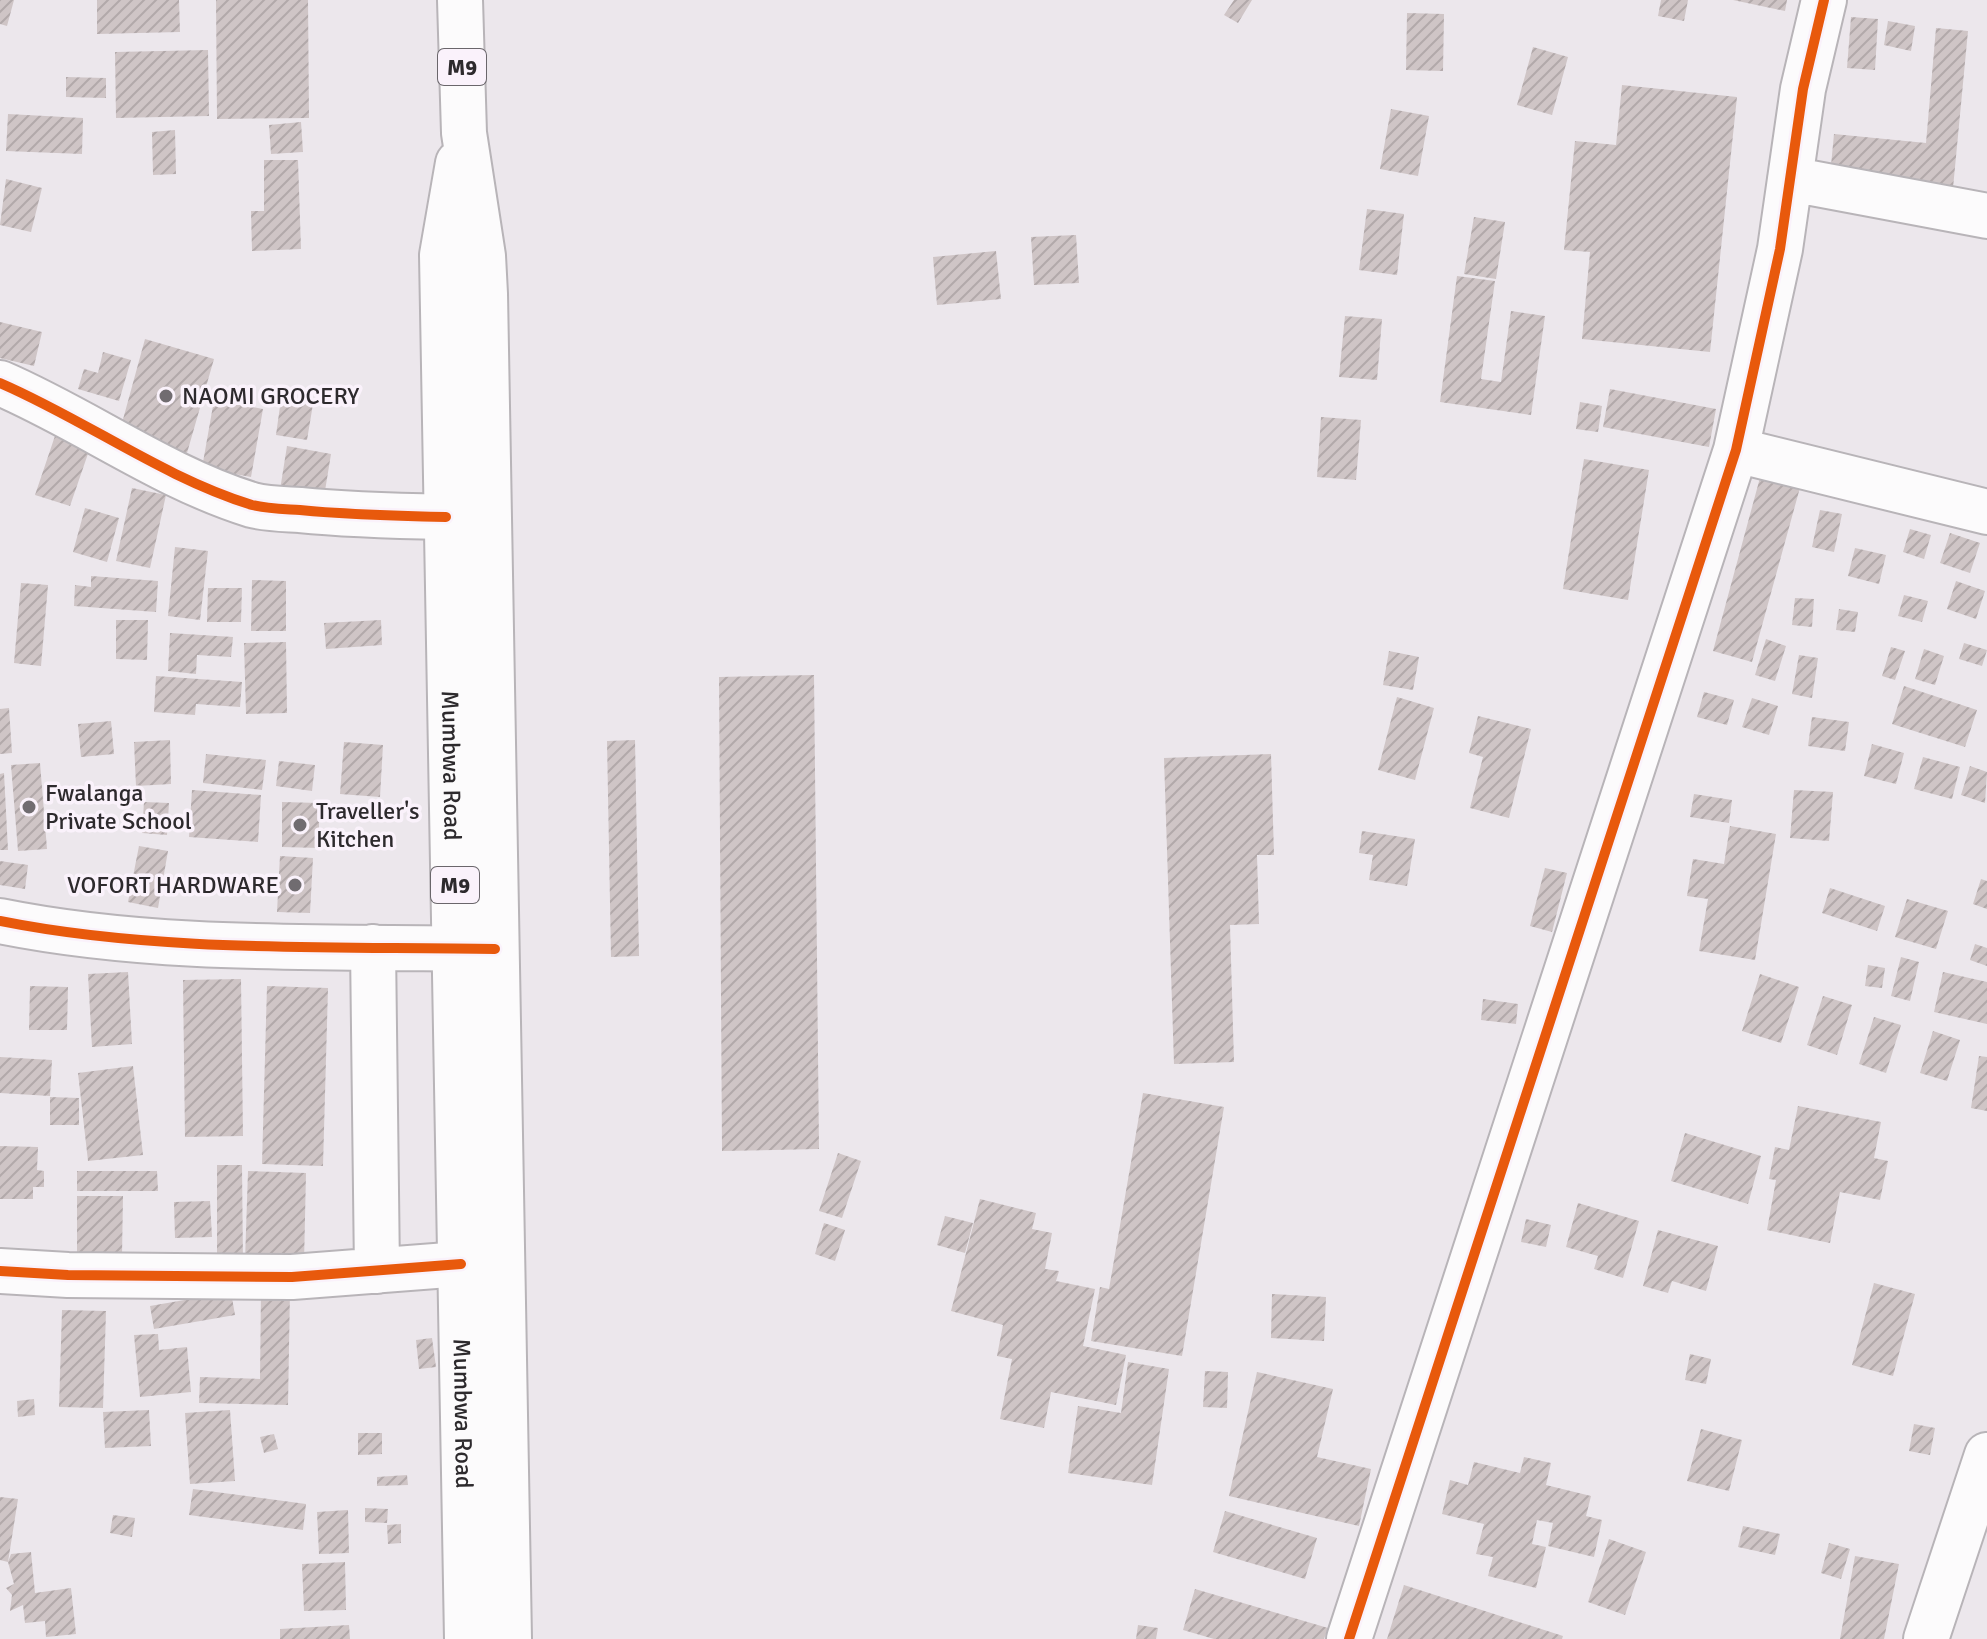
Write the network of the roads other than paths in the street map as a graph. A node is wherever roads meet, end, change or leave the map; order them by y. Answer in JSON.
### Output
{"nodes":[{"id":1,"x":460,"y":0,"type":"edge"},
{"id":2,"x":1824,"y":0,"type":"edge"},
{"id":3,"x":464,"y":133,"type":"junction"},
{"id":4,"x":1790,"y":179,"type":"junction"},
{"id":5,"x":1987,"y":216,"type":"edge"},
{"id":6,"x":0,"y":383,"type":"edge"},
{"id":7,"x":1736,"y":450,"type":"junction"},
{"id":8,"x":1987,"y":512,"type":"edge"},
{"id":9,"x":446,"y":517,"type":"junction"},
{"id":10,"x":0,"y":921,"type":"edge"},
{"id":11,"x":373,"y":947,"type":"junction"},
{"id":12,"x":476,"y":949,"type":"junction"},
{"id":13,"x":461,"y":1264,"type":"junction"},
{"id":14,"x":0,"y":1271,"type":"edge"},
{"id":15,"x":377,"y":1271,"type":"junction"},
{"id":16,"x":1987,"y":1455,"type":"edge"},
{"id":17,"x":467,"y":1639,"type":"edge"},
{"id":18,"x":509,"y":1639,"type":"edge"},
{"id":19,"x":1349,"y":1639,"type":"edge"},
{"id":20,"x":1926,"y":1639,"type":"edge"}],
"edges":[{"from":1,"to":3,"type":"street","name":"Mumbwa Road","number":"M9"},
{"from":2,"to":4,"type":"street"},
{"from":3,"to":9,"type":"street","name":"Mumbwa Road","number":"M9"},
{"from":3,"to":12,"type":"street","name":"Mumbwa Road","number":"M9"},
{"from":4,"to":5,"type":"street"},
{"from":4,"to":7,"type":"street"},
{"from":6,"to":9,"type":"street"},
{"from":7,"to":8,"type":"street"},
{"from":7,"to":19,"type":"street"},
{"from":9,"to":12,"type":"street","name":"Mumbwa Road","number":"M9"},
{"from":10,"to":11,"type":"street"},
{"from":11,"to":12,"type":"street"},
{"from":11,"to":15,"type":"street"},
{"from":12,"to":13,"type":"street","name":"Mumbwa Road","number":"M9"},
{"from":12,"to":18,"type":"street","name":"Mumbwa Road","number":"M9"},
{"from":13,"to":15,"type":"street"},
{"from":13,"to":17,"type":"street","name":"Mumbwa Road","number":"M9"},
{"from":14,"to":15,"type":"street"},
{"from":16,"to":20,"type":"street"}]}
